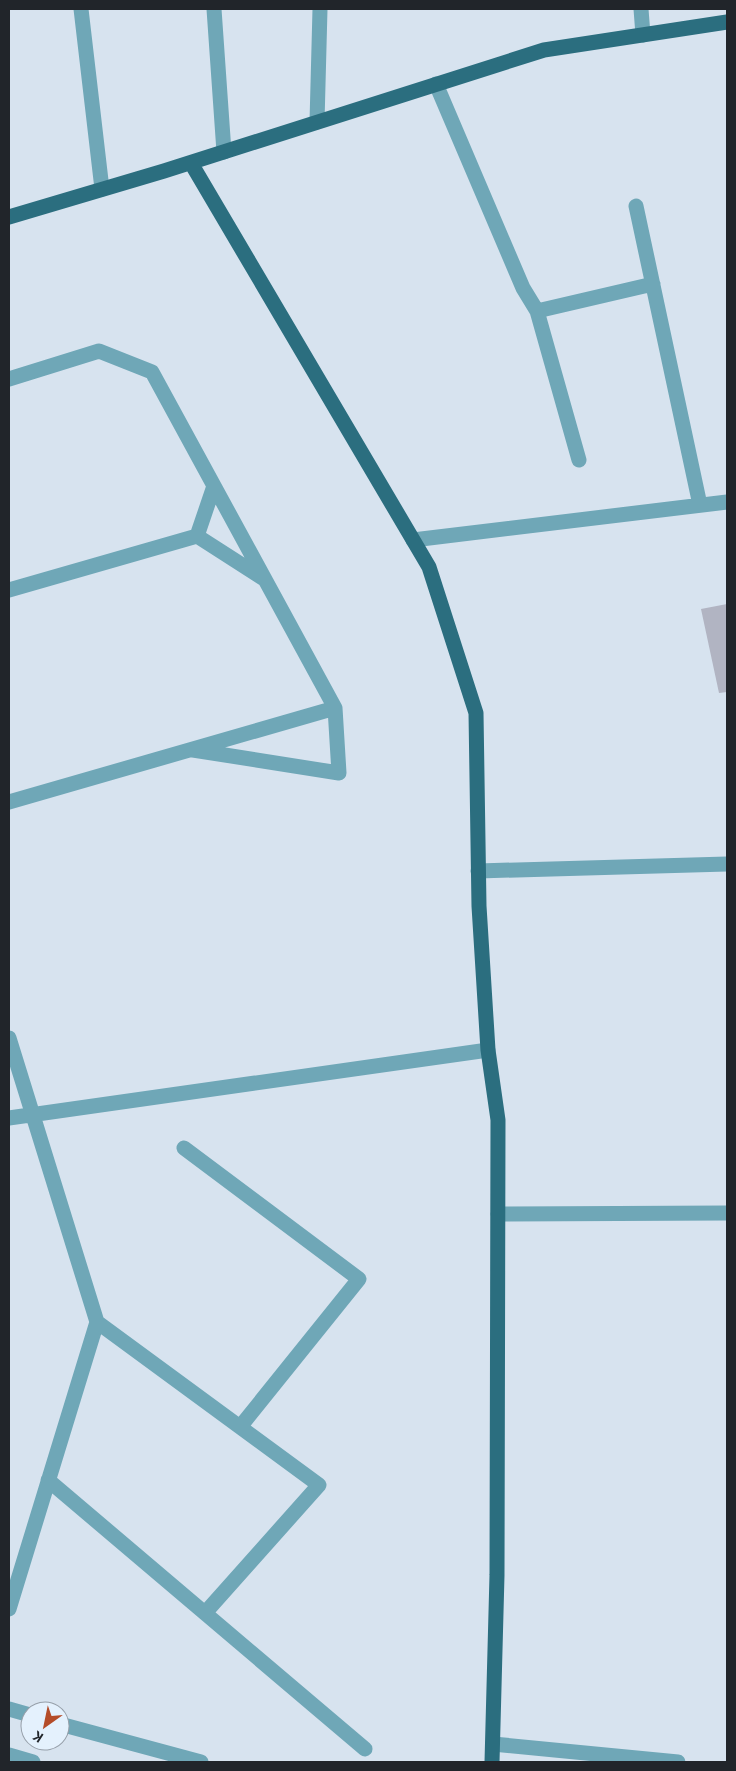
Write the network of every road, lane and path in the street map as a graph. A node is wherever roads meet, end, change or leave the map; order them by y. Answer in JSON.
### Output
{"nodes":[{"id":1,"x":80,"y":9,"type":"edge"},
{"id":2,"x":214,"y":9,"type":"edge"},
{"id":3,"x":320,"y":9,"type":"edge"},
{"id":4,"x":641,"y":9,"type":"edge"},
{"id":5,"x":727,"y":22,"type":"edge"},
{"id":6,"x":643,"y":35,"type":"junction"},
{"id":7,"x":436,"y":84,"type":"junction"},
{"id":8,"x":317,"y":122,"type":"junction"},
{"id":9,"x":224,"y":152,"type":"junction"},
{"id":10,"x":191,"y":163,"type":"junction"},
{"id":11,"x":102,"y":189,"type":"junction"},
{"id":12,"x":636,"y":206,"type":"dead end"},
{"id":13,"x":9,"y":217,"type":"edge"},
{"id":14,"x":653,"y":284,"type":"junction"},
{"id":15,"x":537,"y":311,"type":"junction"},
{"id":16,"x":9,"y":379,"type":"edge"},
{"id":17,"x":579,"y":460,"type":"dead end"},
{"id":18,"x":214,"y":486,"type":"junction"},
{"id":19,"x":727,"y":502,"type":"edge"},
{"id":20,"x":700,"y":505,"type":"junction"},
{"id":21,"x":197,"y":536,"type":"junction"},
{"id":22,"x":413,"y":540,"type":"junction"},
{"id":23,"x":265,"y":580,"type":"junction"},
{"id":24,"x":9,"y":590,"type":"edge"},
{"id":25,"x":335,"y":708,"type":"junction"},
{"id":26,"x":193,"y":750,"type":"junction"},
{"id":27,"x":9,"y":802,"type":"edge"},
{"id":28,"x":727,"y":864,"type":"edge"},
{"id":29,"x":478,"y":871,"type":"junction"},
{"id":30,"x":9,"y":1038,"type":"edge"},
{"id":31,"x":488,"y":1050,"type":"junction"},
{"id":32,"x":32,"y":1114,"type":"junction"},
{"id":33,"x":9,"y":1118,"type":"edge"},
{"id":34,"x":184,"y":1148,"type":"dead end"},
{"id":35,"x":727,"y":1213,"type":"edge"},
{"id":36,"x":498,"y":1214,"type":"junction"},
{"id":37,"x":97,"y":1322,"type":"junction"},
{"id":38,"x":240,"y":1426,"type":"junction"},
{"id":39,"x":48,"y":1480,"type":"junction"},
{"id":40,"x":9,"y":1609,"type":"edge"},
{"id":41,"x":205,"y":1613,"type":"junction"},
{"id":42,"x":70,"y":1727,"type":"edge"},
{"id":43,"x":493,"y":1744,"type":"junction"},
{"id":44,"x":365,"y":1750,"type":"dead end"},
{"id":45,"x":9,"y":1755,"type":"edge"},
{"id":46,"x":33,"y":1762,"type":"edge"},
{"id":47,"x":201,"y":1762,"type":"edge"},
{"id":48,"x":492,"y":1762,"type":"edge"},
{"id":49,"x":678,"y":1762,"type":"edge"}],
"edges":[{"from":1,"to":11,"type":"street"},
{"from":2,"to":9,"type":"street"},
{"from":3,"to":8,"type":"street"},
{"from":4,"to":6,"type":"street"},
{"from":5,"to":6,"type":"main road"},
{"from":6,"to":7,"type":"main road"},
{"from":7,"to":8,"type":"main road"},
{"from":7,"to":15,"type":"street"},
{"from":8,"to":9,"type":"main road"},
{"from":9,"to":10,"type":"main road"},
{"from":10,"to":11,"type":"main road"},
{"from":10,"to":22,"type":"main road"},
{"from":11,"to":13,"type":"main road"},
{"from":12,"to":14,"type":"street"},
{"from":14,"to":15,"type":"street"},
{"from":14,"to":20,"type":"street"},
{"from":15,"to":17,"type":"street"},
{"from":16,"to":18,"type":"street"},
{"from":18,"to":21,"type":"street"},
{"from":18,"to":23,"type":"street"},
{"from":19,"to":20,"type":"street"},
{"from":20,"to":22,"type":"street"},
{"from":21,"to":23,"type":"street"},
{"from":21,"to":24,"type":"street"},
{"from":22,"to":29,"type":"main road"},
{"from":23,"to":25,"type":"street"},
{"from":25,"to":26,"type":"street"},
{"from":25,"to":26,"type":"street"},
{"from":26,"to":27,"type":"street"},
{"from":28,"to":29,"type":"street"},
{"from":29,"to":31,"type":"main road"},
{"from":30,"to":32,"type":"street"},
{"from":31,"to":32,"type":"street"},
{"from":31,"to":36,"type":"main road"},
{"from":32,"to":33,"type":"street"},
{"from":32,"to":37,"type":"street"},
{"from":34,"to":38,"type":"street"},
{"from":35,"to":36,"type":"street"},
{"from":36,"to":43,"type":"main road"},
{"from":37,"to":38,"type":"street"},
{"from":37,"to":39,"type":"street"},
{"from":38,"to":41,"type":"street"},
{"from":39,"to":40,"type":"street"},
{"from":39,"to":41,"type":"street"},
{"from":41,"to":44,"type":"street"},
{"from":42,"to":47,"type":"street"},
{"from":43,"to":48,"type":"main road"},
{"from":43,"to":49,"type":"street"},
{"from":45,"to":46,"type":"street"}]}
